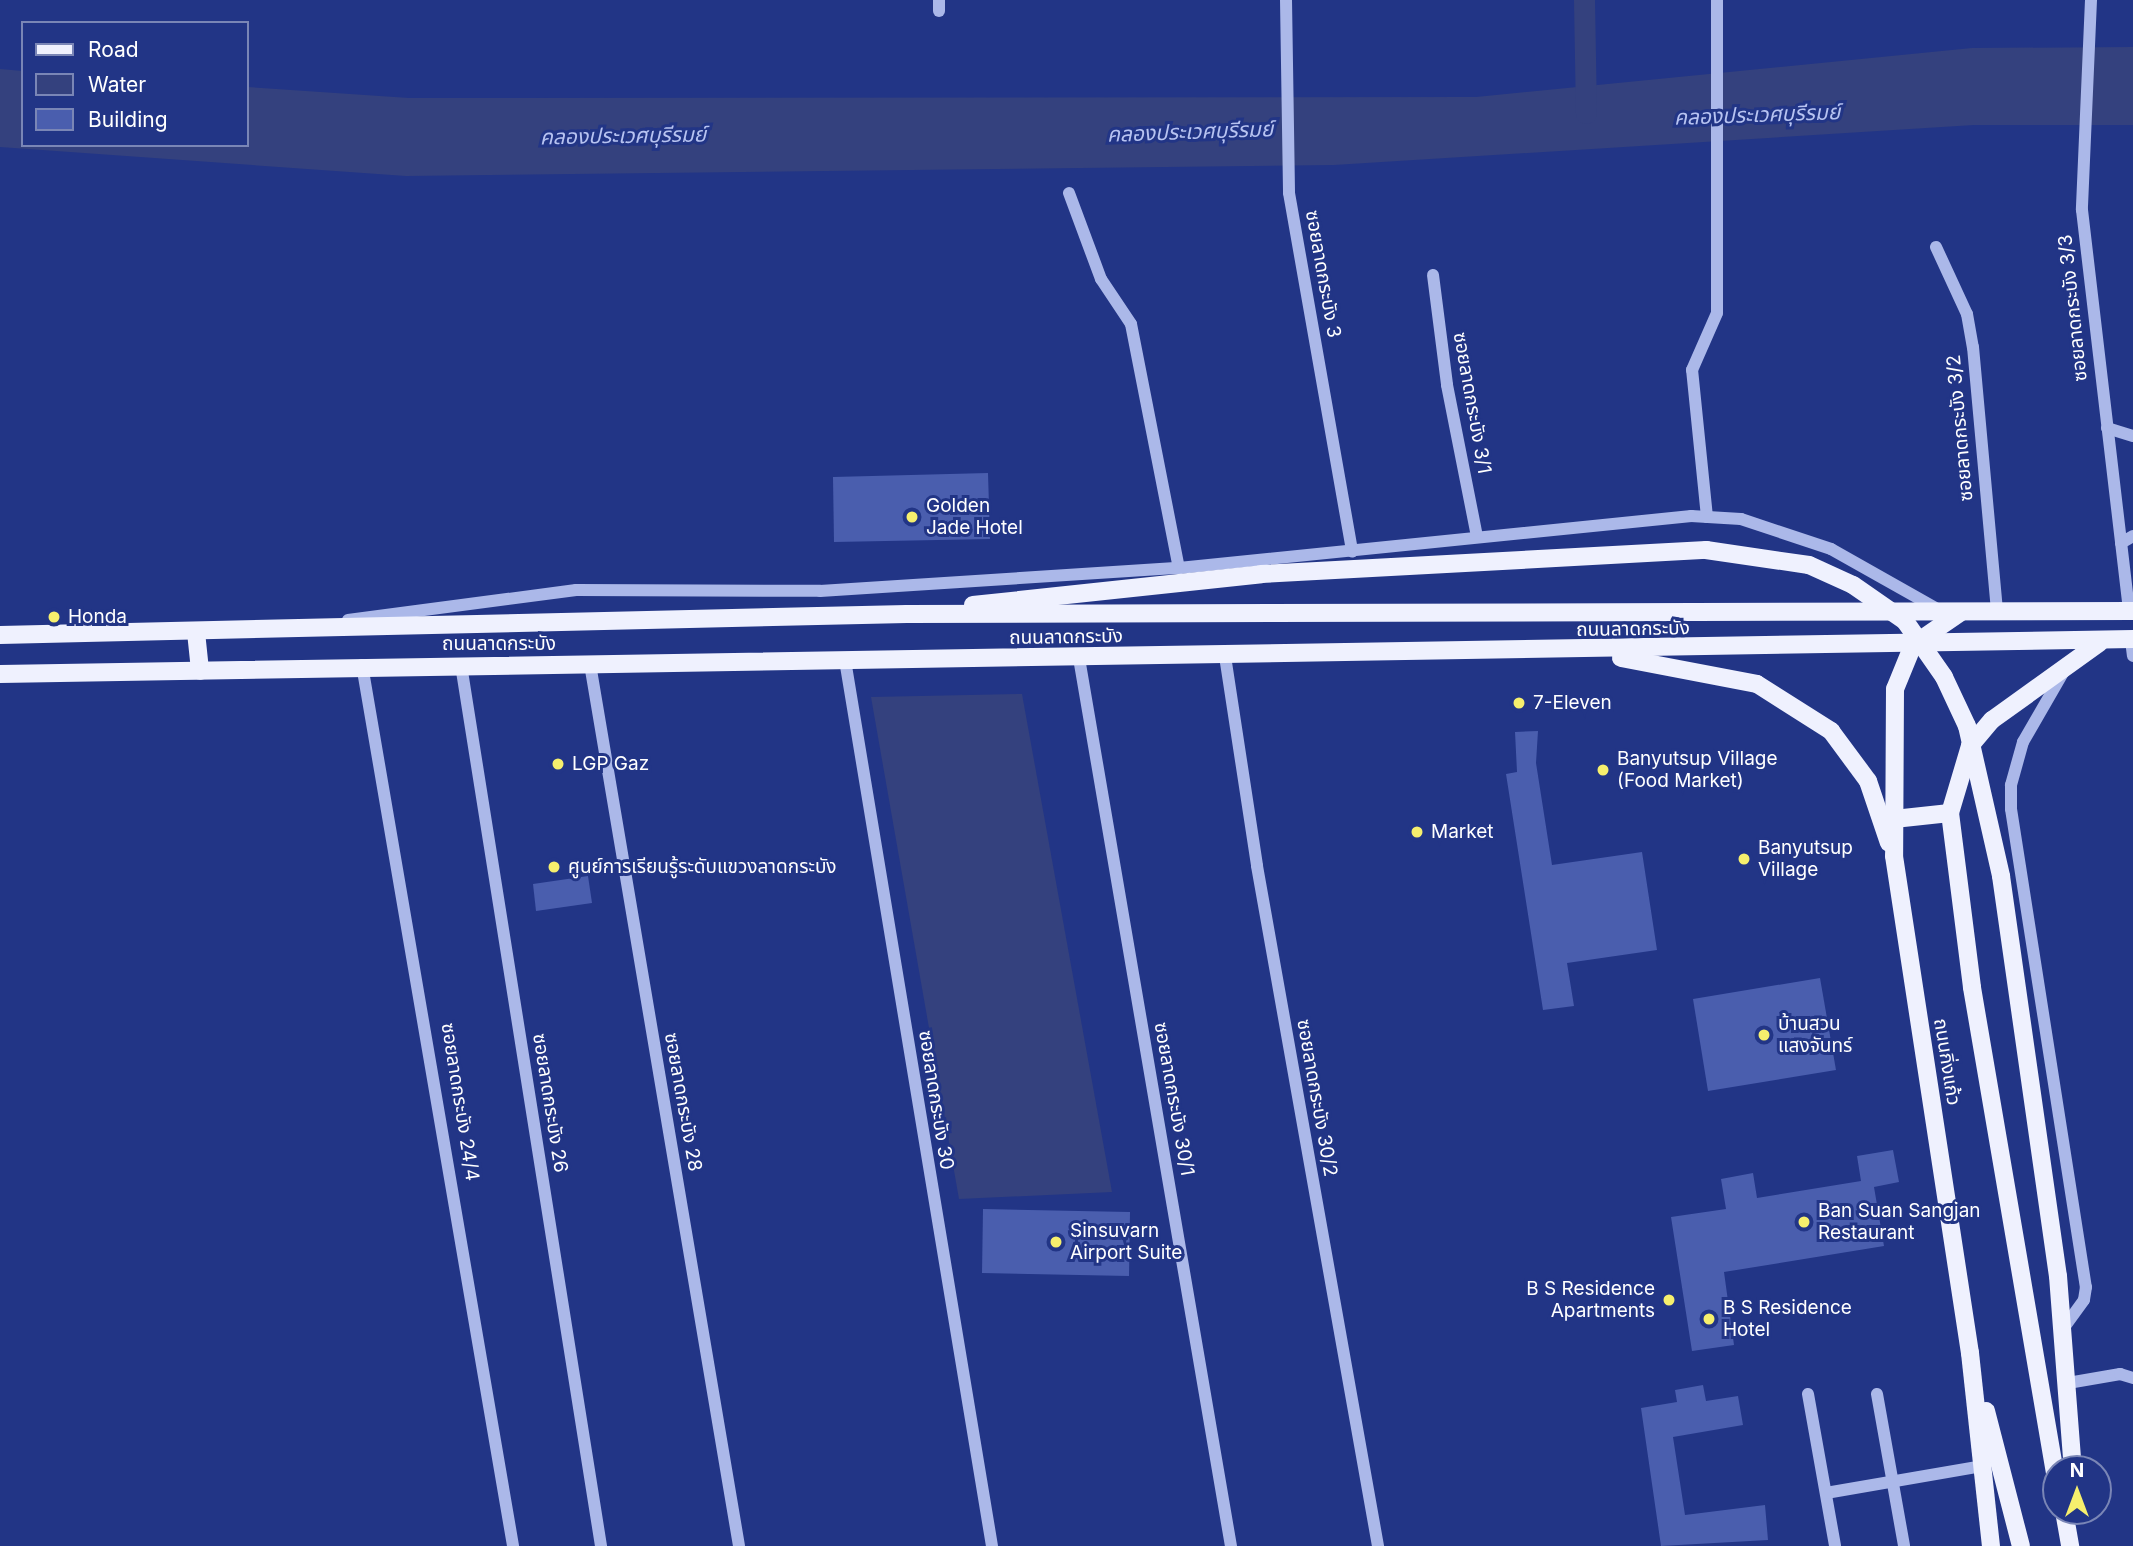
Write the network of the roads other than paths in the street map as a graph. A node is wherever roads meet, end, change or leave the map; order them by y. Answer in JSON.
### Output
{"nodes":[{"id":1,"x":1286,"y":0,"type":"edge"},
{"id":2,"x":1717,"y":0,"type":"edge"},
{"id":3,"x":2091,"y":0,"type":"edge"},
{"id":4,"x":1069,"y":194,"type":"dead end"},
{"id":5,"x":1936,"y":247,"type":"dead end"},
{"id":6,"x":1433,"y":275,"type":"dead end"},
{"id":7,"x":2107,"y":428,"type":"junction"},
{"id":8,"x":2133,"y":436,"type":"edge"},
{"id":9,"x":1707,"y":517,"type":"junction"},
{"id":10,"x":2133,"y":536,"type":"edge"},
{"id":11,"x":1477,"y":537,"type":"junction"},
{"id":12,"x":2121,"y":543,"type":"junction"},
{"id":13,"x":1352,"y":551,"type":"junction"},
{"id":14,"x":1179,"y":568,"type":"junction"},
{"id":15,"x":1997,"y":611,"type":"junction"},
{"id":16,"x":2131,"y":611,"type":"edge"},
{"id":17,"x":1942,"y":612,"type":"junction"},
{"id":18,"x":1961,"y":612,"type":"junction"},
{"id":19,"x":907,"y":614,"type":"junction"},
{"id":20,"x":289,"y":631,"type":"junction"},
{"id":21,"x":196,"y":632,"type":"junction"},
{"id":22,"x":0,"y":635,"type":"edge"},
{"id":23,"x":2099,"y":643,"type":"junction"},
{"id":24,"x":1913,"y":645,"type":"junction"},
{"id":25,"x":2132,"y":645,"type":"edge"},
{"id":26,"x":1585,"y":651,"type":"junction"},
{"id":27,"x":1225,"y":656,"type":"junction"},
{"id":28,"x":1079,"y":658,"type":"junction"},
{"id":29,"x":845,"y":660,"type":"junction"},
{"id":30,"x":590,"y":664,"type":"junction"},
{"id":31,"x":362,"y":665,"type":"junction"},
{"id":32,"x":461,"y":665,"type":"junction"},
{"id":33,"x":200,"y":671,"type":"junction"},
{"id":34,"x":2064,"y":671,"type":"junction"},
{"id":35,"x":0,"y":674,"type":"edge"},
{"id":36,"x":1950,"y":813,"type":"junction"},
{"id":37,"x":1894,"y":819,"type":"junction"},
{"id":38,"x":1894,"y":856,"type":"junction"},
{"id":39,"x":2064,"y":1328,"type":"junction"},
{"id":40,"x":1970,"y":1353,"type":"junction"},
{"id":41,"x":2133,"y":1378,"type":"edge"},
{"id":42,"x":2068,"y":1383,"type":"junction"},
{"id":43,"x":1808,"y":1394,"type":"dead end"},
{"id":44,"x":1877,"y":1394,"type":"dead end"},
{"id":45,"x":2052,"y":1455,"type":"edge"},
{"id":46,"x":2072,"y":1455,"type":"edge"},
{"id":47,"x":1982,"y":1466,"type":"junction"},
{"id":48,"x":1892,"y":1482,"type":"junction"},
{"id":49,"x":1826,"y":1493,"type":"junction"},
{"id":50,"x":513,"y":1546,"type":"edge"},
{"id":51,"x":601,"y":1546,"type":"edge"},
{"id":52,"x":739,"y":1546,"type":"edge"},
{"id":53,"x":992,"y":1546,"type":"edge"},
{"id":54,"x":1231,"y":1546,"type":"edge"},
{"id":55,"x":1378,"y":1546,"type":"edge"},
{"id":56,"x":1835,"y":1546,"type":"edge"},
{"id":57,"x":1904,"y":1546,"type":"edge"},
{"id":58,"x":1991,"y":1546,"type":"edge"},
{"id":59,"x":2021,"y":1546,"type":"edge"}],
"edges":[{"from":1,"to":13,"type":"street","name":"ซอยลาดกระบัง 3"},
{"from":2,"to":9,"type":"street"},
{"from":3,"to":7,"type":"street","name":"ซอยลาดกระบัง 3/3"},
{"from":4,"to":14,"type":"street"},
{"from":5,"to":15,"type":"street","name":"ซอยลาดกระบัง 3/2"},
{"from":6,"to":11,"type":"street","name":"ซอยลาดกระบัง 3/1"},
{"from":7,"to":8,"type":"street"},
{"from":7,"to":12,"type":"street","name":"ซอยลาดกระบัง 3/3"},
{"from":9,"to":11,"type":"street"},
{"from":9,"to":17,"type":"street"},
{"from":10,"to":12,"type":"street"},
{"from":11,"to":13,"type":"street"},
{"from":12,"to":16,"type":"street","name":"ซอยลาดกระบัง 3/3"},
{"from":13,"to":14,"type":"street"},
{"from":14,"to":20,"type":"street"},
{"from":15,"to":16,"type":"main road","name":"ถนนลาดกระบัง"},
{"from":15,"to":18,"type":"main road","name":"ถนนลาดกระบัง"},
{"from":17,"to":18,"type":"main road","name":"ถนนลาดกระบัง"},
{"from":17,"to":19,"type":"main road","name":"ถนนลาดกระบัง"},
{"from":18,"to":24,"type":"main road"},
{"from":19,"to":20,"type":"main road","name":"ถนนลาดกระบัง"},
{"from":19,"to":39,"type":"main road"},
{"from":20,"to":21,"type":"main road","name":"ถนนลาดกระบัง"},
{"from":21,"to":22,"type":"main road","name":"ถนนลาดกระบัง"},
{"from":21,"to":33,"type":"main road"},
{"from":23,"to":24,"type":"main road","name":"ถนนลาดกระบัง"},
{"from":23,"to":25,"type":"main road","name":"ถนนลาดกระบัง"},
{"from":23,"to":34,"type":"main road","name":"ถนนกิ่งแก้ว"},
{"from":24,"to":26,"type":"main road","name":"ถนนลาดกระบัง"},
{"from":24,"to":37,"type":"main road","name":"ถนนกิ่งแก้ว"},
{"from":26,"to":27,"type":"main road","name":"ถนนลาดกระบัง"},
{"from":26,"to":38,"type":"main road"},
{"from":27,"to":28,"type":"main road","name":"ถนนลาดกระบัง"},
{"from":27,"to":55,"type":"street","name":"ซอยลาดกระบัง 30/2"},
{"from":28,"to":29,"type":"main road","name":"ถนนลาดกระบัง"},
{"from":28,"to":54,"type":"street","name":"ซอยลาดกระบัง 30/1"},
{"from":29,"to":30,"type":"main road","name":"ถนนลาดกระบัง"},
{"from":29,"to":53,"type":"street","name":"ซอยลาดกระบัง 30"},
{"from":30,"to":32,"type":"main road","name":"ถนนลาดกระบัง"},
{"from":30,"to":52,"type":"street","name":"ซอยลาดกระบัง 28"},
{"from":31,"to":32,"type":"main road","name":"ถนนลาดกระบัง"},
{"from":31,"to":33,"type":"main road","name":"ถนนลาดกระบัง"},
{"from":31,"to":50,"type":"street","name":"ซอยลาดกระบัง 24/4"},
{"from":32,"to":51,"type":"street","name":"ซอยลาดกระบัง 26"},
{"from":33,"to":35,"type":"main road","name":"ถนนลาดกระบัง"},
{"from":34,"to":36,"type":"main road","name":"ถนนกิ่งแก้ว"},
{"from":34,"to":39,"type":"street"},
{"from":36,"to":37,"type":"main road"},
{"from":36,"to":45,"type":"main road","name":"ถนนกิ่งแก้ว"},
{"from":37,"to":38,"type":"main road","name":"ถนนกิ่งแก้ว"},
{"from":38,"to":40,"type":"main road","name":"ถนนกิ่งแก้ว"},
{"from":39,"to":42,"type":"main road"},
{"from":40,"to":47,"type":"main road","name":"ถนนกิ่งแก้ว"},
{"from":40,"to":59,"type":"main road"},
{"from":41,"to":42,"type":"street"},
{"from":42,"to":46,"type":"main road"},
{"from":43,"to":49,"type":"street"},
{"from":44,"to":48,"type":"street"},
{"from":47,"to":48,"type":"street"},
{"from":47,"to":58,"type":"main road","name":"ถนนกิ่งแก้ว"},
{"from":48,"to":49,"type":"street"},
{"from":48,"to":57,"type":"street"},
{"from":49,"to":56,"type":"street"}]}
